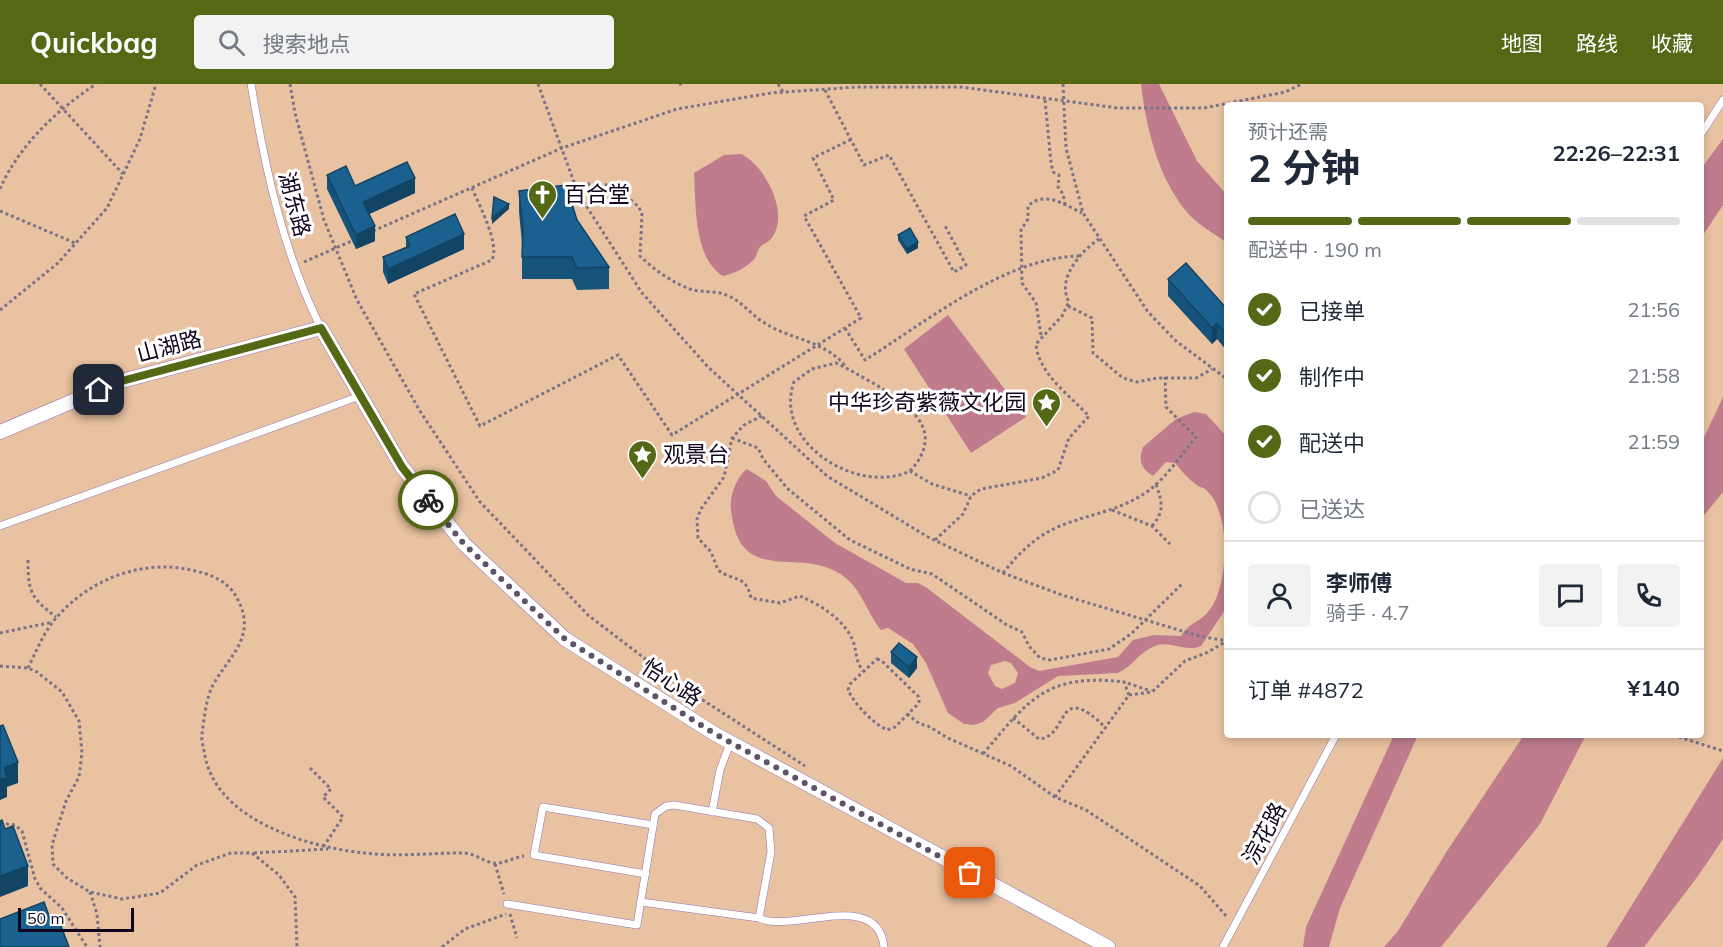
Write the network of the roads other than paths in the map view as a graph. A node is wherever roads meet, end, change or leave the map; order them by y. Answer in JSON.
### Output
{"nodes":[{"id":1,"x":250,"y":84,"type":"edge"},
{"id":2,"x":1723,"y":100,"type":"edge"},
{"id":3,"x":1704,"y":129,"type":"edge"},
{"id":4,"x":321,"y":328,"type":"junction"},
{"id":5,"x":360,"y":396,"type":"junction"},
{"id":6,"x":0,"y":432,"type":"edge"},
{"id":7,"x":0,"y":526,"type":"edge"},
{"id":8,"x":1334,"y":738,"type":"edge"},
{"id":9,"x":730,"y":742,"type":"junction"},
{"id":10,"x":712,"y":812,"type":"junction"},
{"id":11,"x":653,"y":825,"type":"junction"},
{"id":12,"x":646,"y":874,"type":"junction"},
{"id":13,"x":641,"y":902,"type":"junction"},
{"id":14,"x":508,"y":908,"type":"road end"},
{"id":15,"x":759,"y":918,"type":"junction"},
{"id":16,"x":884,"y":947,"type":"edge"},
{"id":17,"x":1108,"y":947,"type":"edge"},
{"id":18,"x":1223,"y":947,"type":"edge"}],
"edges":[{"from":1,"to":4,"type":"lane","name":"湖东路"},
{"from":2,"to":3,"type":"lane"},
{"from":4,"to":5,"type":"street","name":"怡心路"},
{"from":4,"to":6,"type":"street","name":"山湖路"},
{"from":5,"to":7,"type":"lane"},
{"from":5,"to":9,"type":"street","name":"怡心路"},
{"from":8,"to":18,"type":"lane","name":"浣花路"},
{"from":9,"to":10,"type":"lane"},
{"from":9,"to":17,"type":"street","name":"怡心路"},
{"from":10,"to":11,"type":"lane"},
{"from":10,"to":15,"type":"lane"},
{"from":11,"to":12,"type":"lane"},
{"from":11,"to":12,"type":"lane"},
{"from":12,"to":13,"type":"lane"},
{"from":13,"to":14,"type":"lane"},
{"from":13,"to":15,"type":"lane"},
{"from":15,"to":16,"type":"lane"}]}
